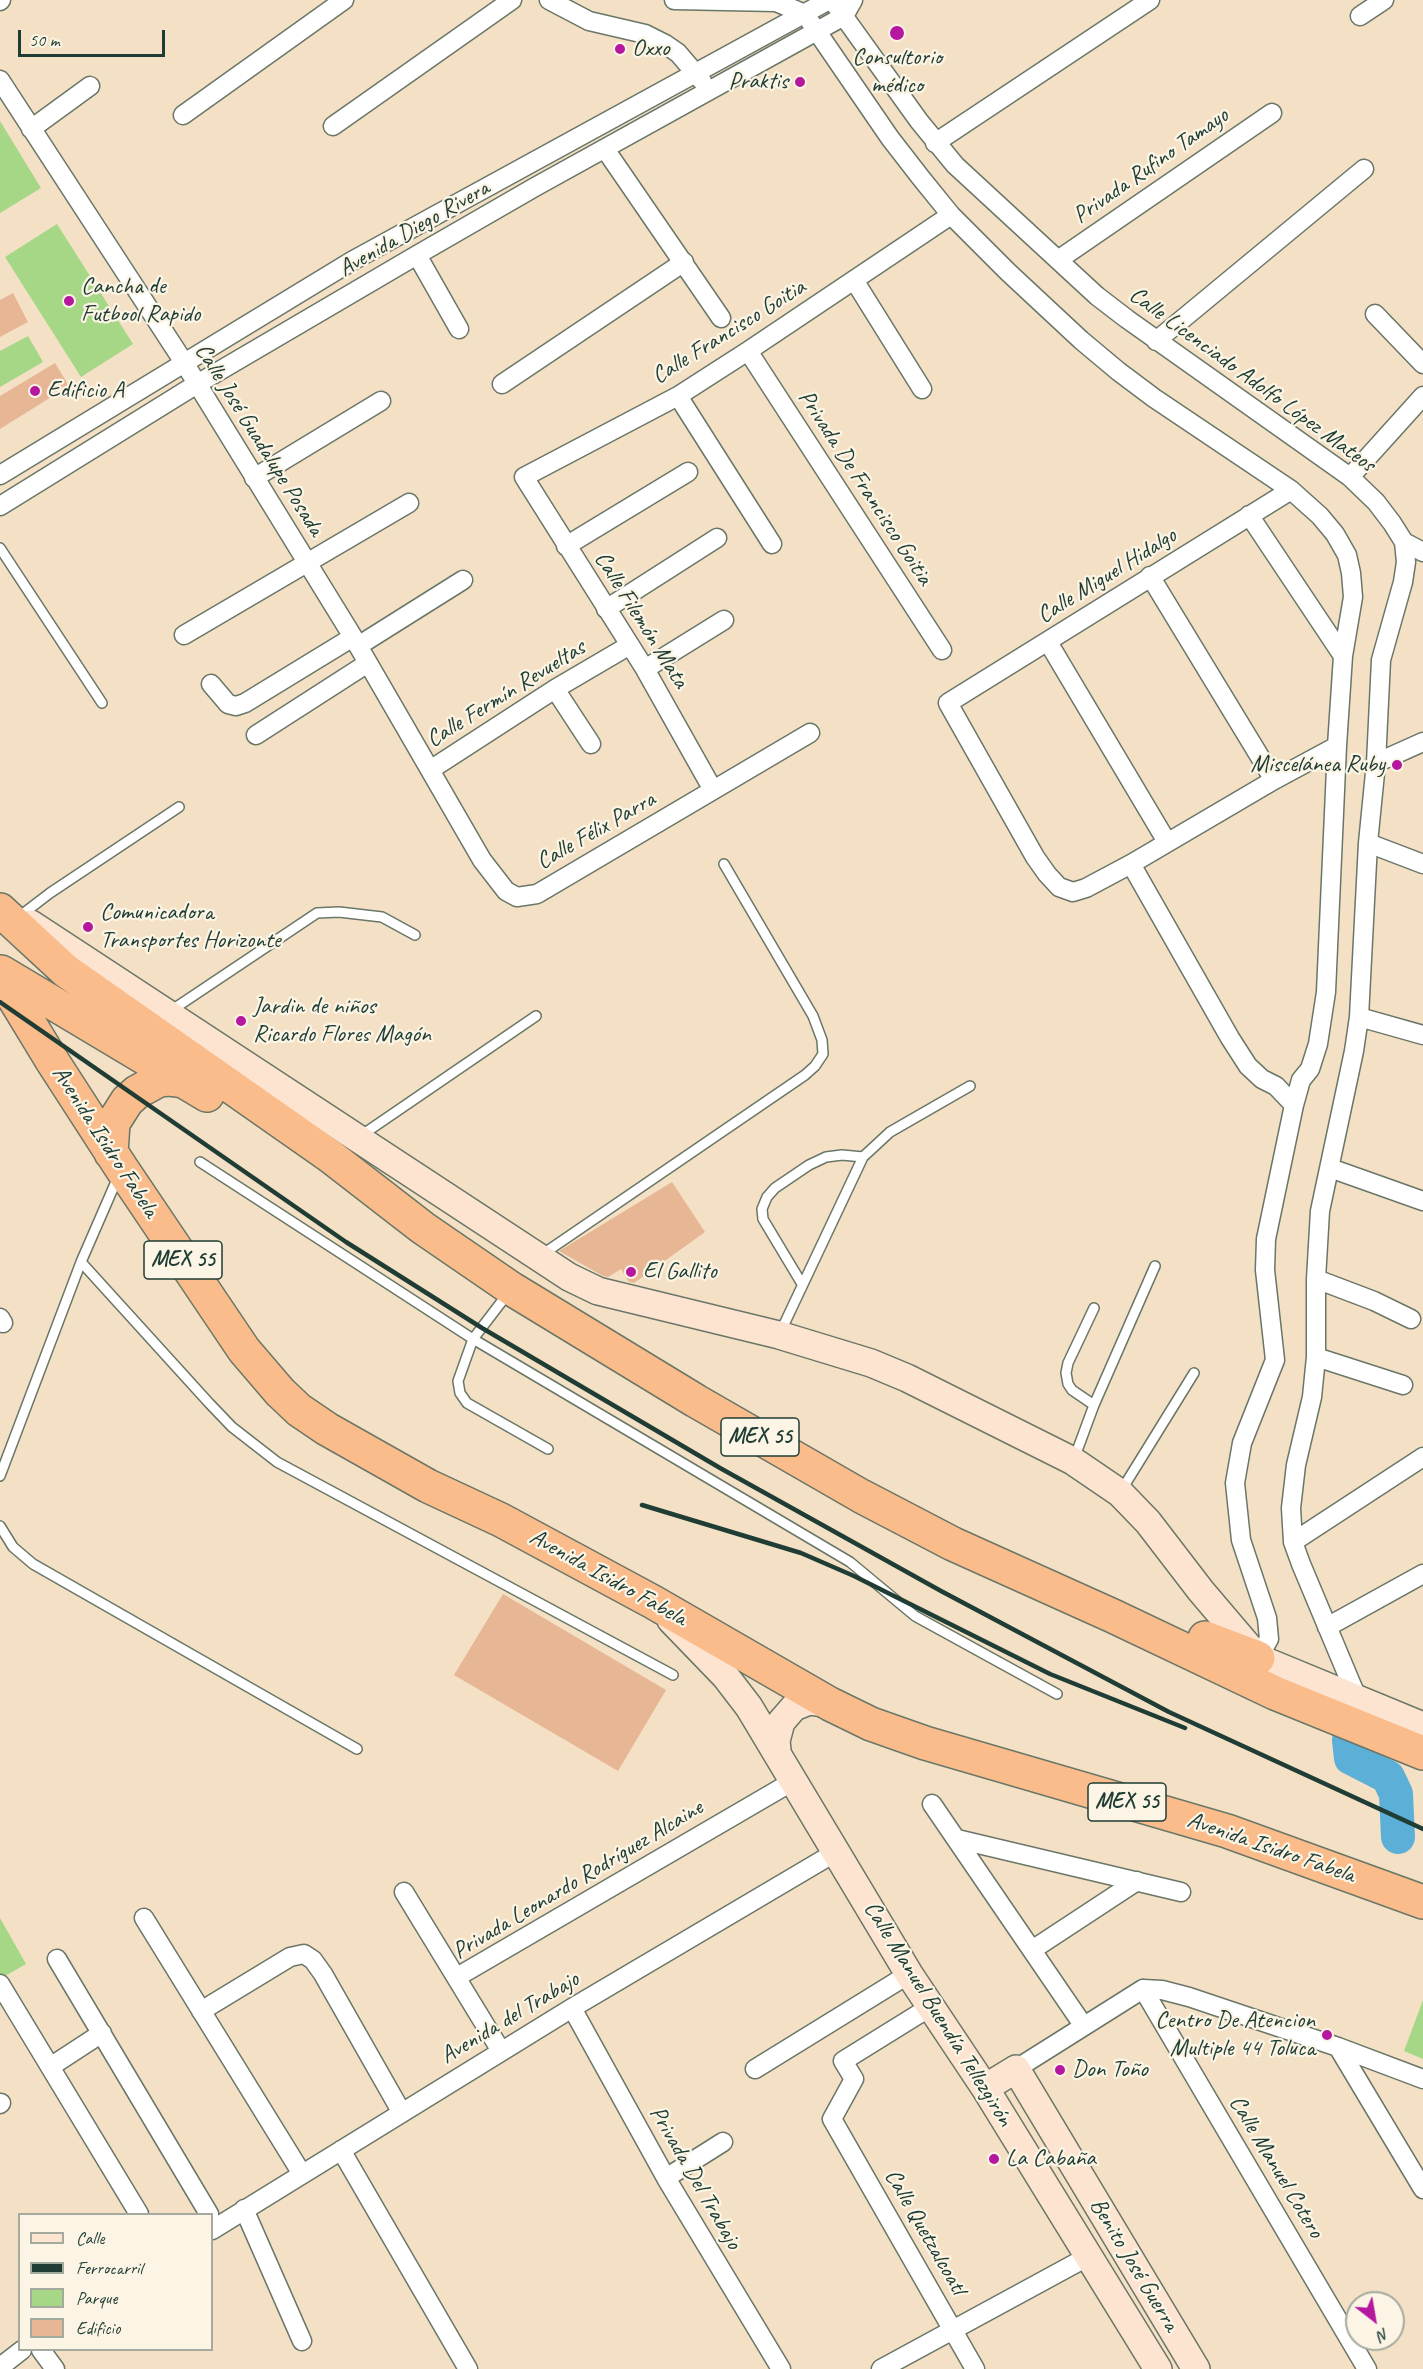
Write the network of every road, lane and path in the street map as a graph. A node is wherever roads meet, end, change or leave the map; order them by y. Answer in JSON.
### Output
{"nodes":[{"id":1,"x":344,"y":0,"type":"edge"},
{"id":2,"x":512,"y":0,"type":"edge"},
{"id":3,"x":549,"y":0,"type":"edge"},
{"id":4,"x":674,"y":0,"type":"edge"},
{"id":5,"x":831,"y":0,"type":"edge"},
{"id":6,"x":853,"y":0,"type":"edge"},
{"id":7,"x":1150,"y":0,"type":"edge"},
{"id":8,"x":1384,"y":0,"type":"edge"},
{"id":9,"x":805,"y":14,"type":"junction"},
{"id":10,"x":844,"y":16,"type":"junction"},
{"id":11,"x":1360,"y":16,"type":"dead end"},
{"id":12,"x":817,"y":32,"type":"junction"},
{"id":13,"x":696,"y":73,"type":"junction"},
{"id":14,"x":0,"y":80,"type":"edge"},
{"id":15,"x":90,"y":86,"type":"dead end"},
{"id":16,"x":711,"y":92,"type":"junction"},
{"id":17,"x":1272,"y":113,"type":"dead end"},
{"id":18,"x":183,"y":115,"type":"dead end"},
{"id":19,"x":333,"y":126,"type":"dead end"},
{"id":20,"x":31,"y":129,"type":"junction"},
{"id":21,"x":935,"y":143,"type":"junction"},
{"id":22,"x":605,"y":149,"type":"junction"},
{"id":23,"x":523,"y":167,"type":"junction"},
{"id":24,"x":1364,"y":169,"type":"dead end"},
{"id":25,"x":535,"y":187,"type":"junction"},
{"id":26,"x":951,"y":215,"type":"junction"},
{"id":27,"x":417,"y":255,"type":"junction"},
{"id":28,"x":1058,"y":260,"type":"junction"},
{"id":29,"x":684,"y":262,"type":"junction"},
{"id":30,"x":854,"y":280,"type":"junction"},
{"id":31,"x":1375,"y":314,"type":"dead end"},
{"id":32,"x":721,"y":318,"type":"dead end"},
{"id":33,"x":459,"y":329,"type":"dead end"},
{"id":34,"x":1156,"y":341,"type":"junction"},
{"id":35,"x":748,"y":351,"type":"junction"},
{"id":36,"x":185,"y":363,"type":"junction"},
{"id":37,"x":1423,"y":364,"type":"edge"},
{"id":38,"x":197,"y":384,"type":"junction"},
{"id":39,"x":502,"y":384,"type":"dead end"},
{"id":40,"x":922,"y":389,"type":"dead end"},
{"id":41,"x":678,"y":396,"type":"junction"},
{"id":42,"x":1423,"y":396,"type":"edge"},
{"id":43,"x":381,"y":401,"type":"dead end"},
{"id":44,"x":688,"y":472,"type":"dead end"},
{"id":45,"x":0,"y":476,"type":"edge"},
{"id":46,"x":524,"y":477,"type":"joint"},
{"id":47,"x":1350,"y":477,"type":"junction"},
{"id":48,"x":254,"y":478,"type":"junction"},
{"id":49,"x":1291,"y":490,"type":"junction"},
{"id":50,"x":409,"y":503,"type":"dead end"},
{"id":51,"x":0,"y":506,"type":"edge"},
{"id":52,"x":1249,"y":515,"type":"junction"},
{"id":53,"x":717,"y":538,"type":"dead end"},
{"id":54,"x":1404,"y":542,"type":"junction"},
{"id":55,"x":771,"y":544,"type":"dead end"},
{"id":56,"x":566,"y":546,"type":"junction"},
{"id":57,"x":0,"y":548,"type":"edge"},
{"id":58,"x":1423,"y":552,"type":"edge"},
{"id":59,"x":307,"y":562,"type":"junction"},
{"id":60,"x":1150,"y":576,"type":"junction"},
{"id":61,"x":464,"y":580,"type":"dead end"},
{"id":62,"x":606,"y":609,"type":"junction"},
{"id":63,"x":724,"y":620,"type":"dead end"},
{"id":64,"x":184,"y":635,"type":"dead end"},
{"id":65,"x":355,"y":642,"type":"junction"},
{"id":66,"x":1048,"y":642,"type":"junction"},
{"id":67,"x":630,"y":645,"type":"junction"},
{"id":68,"x":942,"y":650,"type":"dead end"},
{"id":69,"x":1343,"y":656,"type":"junction"},
{"id":70,"x":368,"y":663,"type":"junction"},
{"id":71,"x":645,"y":669,"type":"junction"},
{"id":72,"x":211,"y":684,"type":"dead end"},
{"id":73,"x":555,"y":690,"type":"junction"},
{"id":74,"x":102,"y":703,"type":"dead end"},
{"id":75,"x":810,"y":733,"type":"dead end"},
{"id":76,"x":256,"y":735,"type":"dead end"},
{"id":77,"x":1423,"y":741,"type":"edge"},
{"id":78,"x":591,"y":744,"type":"dead end"},
{"id":79,"x":1337,"y":746,"type":"junction"},
{"id":80,"x":1376,"y":763,"type":"junction"},
{"id":81,"x":430,"y":770,"type":"junction"},
{"id":82,"x":1274,"y":780,"type":"junction"},
{"id":83,"x":713,"y":790,"type":"junction"},
{"id":84,"x":442,"y":792,"type":"joint"},
{"id":85,"x":179,"y":807,"type":"dead end"},
{"id":86,"x":1167,"y":842,"type":"junction"},
{"id":87,"x":1368,"y":843,"type":"junction"},
{"id":88,"x":724,"y":864,"type":"dead end"},
{"id":89,"x":1131,"y":864,"type":"junction"},
{"id":90,"x":1423,"y":864,"type":"edge"},
{"id":91,"x":7,"y":910,"type":"edge"},
{"id":92,"x":415,"y":935,"type":"dead end"},
{"id":93,"x":0,"y":973,"type":"edge"},
{"id":94,"x":167,"y":1014,"type":"junction"},
{"id":95,"x":536,"y":1016,"type":"dead end"},
{"id":96,"x":1359,"y":1017,"type":"junction"},
{"id":97,"x":1423,"y":1035,"type":"edge"},
{"id":98,"x":186,"y":1081,"type":"junction"},
{"id":99,"x":970,"y":1086,"type":"dead end"},
{"id":100,"x":1294,"y":1105,"type":"junction"},
{"id":101,"x":357,"y":1138,"type":"junction"},
{"id":102,"x":863,"y":1157,"type":"junction"},
{"id":103,"x":117,"y":1161,"type":"junction"},
{"id":104,"x":200,"y":1162,"type":"dead end"},
{"id":105,"x":1330,"y":1168,"type":"junction"},
{"id":106,"x":1423,"y":1201,"type":"edge"},
{"id":107,"x":423,"y":1228,"type":"junction"},
{"id":108,"x":539,"y":1257,"type":"junction"},
{"id":109,"x":81,"y":1262,"type":"junction"},
{"id":110,"x":1155,"y":1266,"type":"dead end"},
{"id":111,"x":1316,"y":1279,"type":"junction"},
{"id":112,"x":802,"y":1284,"type":"junction"},
{"id":113,"x":512,"y":1289,"type":"junction"},
{"id":114,"x":1094,"y":1308,"type":"dead end"},
{"id":115,"x":1411,"y":1319,"type":"dead end"},
{"id":116,"x":779,"y":1335,"type":"junction"},
{"id":117,"x":473,"y":1339,"type":"junction"},
{"id":118,"x":1316,"y":1357,"type":"junction"},
{"id":119,"x":1194,"y":1373,"type":"dead end"},
{"id":120,"x":1403,"y":1385,"type":"dead end"},
{"id":121,"x":1094,"y":1405,"type":"junction"},
{"id":122,"x":548,"y":1449,"type":"dead end"},
{"id":123,"x":1423,"y":1457,"type":"edge"},
{"id":124,"x":1073,"y":1461,"type":"junction"},
{"id":125,"x":0,"y":1476,"type":"edge"},
{"id":126,"x":1120,"y":1493,"type":"junction"},
{"id":127,"x":0,"y":1526,"type":"edge"},
{"id":128,"x":1293,"y":1542,"type":"junction"},
{"id":129,"x":1423,"y":1574,"type":"edge"},
{"id":130,"x":653,"y":1602,"type":"junction"},
{"id":131,"x":1113,"y":1616,"type":"junction"},
{"id":132,"x":1327,"y":1627,"type":"junction"},
{"id":133,"x":1258,"y":1658,"type":"junction"},
{"id":134,"x":673,"y":1675,"type":"dead end"},
{"id":135,"x":1058,"y":1694,"type":"dead end"},
{"id":136,"x":1358,"y":1700,"type":"junction"},
{"id":137,"x":830,"y":1704,"type":"junction"},
{"id":138,"x":1423,"y":1726,"type":"edge"},
{"id":139,"x":357,"y":1749,"type":"dead end"},
{"id":140,"x":777,"y":1750,"type":"junction"},
{"id":141,"x":1423,"y":1753,"type":"edge"},
{"id":142,"x":795,"y":1780,"type":"junction"},
{"id":143,"x":932,"y":1804,"type":"dead end"},
{"id":144,"x":957,"y":1839,"type":"junction"},
{"id":145,"x":836,"y":1852,"type":"junction"},
{"id":146,"x":1137,"y":1881,"type":"junction"},
{"id":147,"x":404,"y":1892,"type":"dead end"},
{"id":148,"x":1181,"y":1892,"type":"dead end"},
{"id":149,"x":1423,"y":1902,"type":"edge"},
{"id":150,"x":144,"y":1918,"type":"dead end"},
{"id":151,"x":1032,"y":1950,"type":"junction"},
{"id":152,"x":57,"y":1959,"type":"dead end"},
{"id":153,"x":909,"y":1974,"type":"junction"},
{"id":154,"x":457,"y":1977,"type":"junction"},
{"id":155,"x":0,"y":1984,"type":"edge"},
{"id":156,"x":1143,"y":1989,"type":"junction"},
{"id":157,"x":930,"y":2007,"type":"junction"},
{"id":158,"x":572,"y":2008,"type":"junction"},
{"id":159,"x":201,"y":2011,"type":"junction"},
{"id":160,"x":1083,"y":2025,"type":"junction"},
{"id":161,"x":102,"y":2033,"type":"junction"},
{"id":162,"x":1338,"y":2047,"type":"junction"},
{"id":163,"x":501,"y":2051,"type":"junction"},
{"id":164,"x":50,"y":2067,"type":"junction"},
{"id":165,"x":754,"y":2069,"type":"dead end"},
{"id":166,"x":1016,"y":2069,"type":"junction"},
{"id":167,"x":1423,"y":2079,"type":"edge"},
{"id":168,"x":985,"y":2088,"type":"junction"},
{"id":169,"x":402,"y":2113,"type":"junction"},
{"id":170,"x":723,"y":2142,"type":"dead end"},
{"id":171,"x":341,"y":2150,"type":"junction"},
{"id":172,"x":302,"y":2174,"type":"junction"},
{"id":173,"x":666,"y":2178,"type":"junction"},
{"id":174,"x":1423,"y":2188,"type":"edge"},
{"id":175,"x":244,"y":2209,"type":"junction"},
{"id":176,"x":138,"y":2213,"type":"edge"},
{"id":177,"x":207,"y":2213,"type":"edge"},
{"id":178,"x":213,"y":2222,"type":"edge"},
{"id":179,"x":1089,"y":2256,"type":"junction"},
{"id":180,"x":953,"y":2330,"type":"junction"},
{"id":181,"x":302,"y":2341,"type":"dead end"},
{"id":182,"x":20,"y":2351,"type":"edge"},
{"id":183,"x":42,"y":2351,"type":"edge"},
{"id":184,"x":0,"y":2367,"type":"edge"},
{"id":185,"x":55,"y":2369,"type":"edge"},
{"id":186,"x":468,"y":2369,"type":"edge"},
{"id":187,"x":781,"y":2369,"type":"edge"},
{"id":188,"x":880,"y":2369,"type":"edge"},
{"id":189,"x":975,"y":2369,"type":"edge"},
{"id":190,"x":1158,"y":2369,"type":"edge"},
{"id":191,"x":1196,"y":2369,"type":"edge"},
{"id":192,"x":1367,"y":2369,"type":"edge"}],
"edges":[{"from":1,"to":18,"type":"street"},
{"from":2,"to":19,"type":"street"},
{"from":3,"to":13,"type":"street"},
{"from":4,"to":9,"type":"street"},
{"from":5,"to":9,"type":"street","name":"Avenida Diego Rivera"},
{"from":5,"to":10,"type":"street","name":"Calle Licenciado Adolfo López Mateos"},
{"from":6,"to":10,"type":"street","name":"Avenida Diego Rivera"},
{"from":7,"to":21,"type":"street"},
{"from":8,"to":11,"type":"street"},
{"from":9,"to":12,"type":"street"},
{"from":9,"to":13,"type":"street","name":"Avenida Diego Rivera"},
{"from":10,"to":12,"type":"street","name":"Avenida Diego Rivera"},
{"from":10,"to":21,"type":"street","name":"Calle Licenciado Adolfo López Mateos"},
{"from":12,"to":16,"type":"street","name":"Avenida Diego Rivera"},
{"from":12,"to":26,"type":"street"},
{"from":13,"to":16,"type":"street"},
{"from":13,"to":23,"type":"street","name":"Avenida Diego Rivera"},
{"from":14,"to":20,"type":"street","name":"Calle José Guadalupe Posada"},
{"from":15,"to":20,"type":"street"},
{"from":16,"to":22,"type":"street","name":"Avenida Diego Rivera"},
{"from":17,"to":28,"type":"street","name":"Privada Rufino Tamayo"},
{"from":20,"to":36,"type":"street","name":"Calle José Guadalupe Posada"},
{"from":21,"to":28,"type":"street","name":"Calle Licenciado Adolfo López Mateos"},
{"from":22,"to":25,"type":"street","name":"Avenida Diego Rivera"},
{"from":22,"to":29,"type":"street"},
{"from":23,"to":25,"type":"street"},
{"from":23,"to":36,"type":"street","name":"Avenida Diego Rivera"},
{"from":24,"to":34,"type":"street"},
{"from":25,"to":27,"type":"street","name":"Avenida Diego Rivera"},
{"from":26,"to":30,"type":"street","name":"Calle Francisco Goitia"},
{"from":26,"to":49,"type":"street"},
{"from":27,"to":33,"type":"street"},
{"from":27,"to":38,"type":"street","name":"Avenida Diego Rivera"},
{"from":28,"to":34,"type":"street","name":"Calle Licenciado Adolfo López Mateos"},
{"from":29,"to":32,"type":"street"},
{"from":29,"to":39,"type":"street"},
{"from":30,"to":35,"type":"street","name":"Calle Francisco Goitia"},
{"from":30,"to":40,"type":"street"},
{"from":31,"to":37,"type":"street"},
{"from":34,"to":47,"type":"street","name":"Calle Licenciado Adolfo López Mateos"},
{"from":35,"to":41,"type":"street","name":"Calle Francisco Goitia"},
{"from":35,"to":68,"type":"street","name":"Privada De Francisco Goitia"},
{"from":36,"to":38,"type":"street","name":"Calle José Guadalupe Posada"},
{"from":36,"to":45,"type":"street","name":"Avenida Diego Rivera"},
{"from":38,"to":48,"type":"street","name":"Calle José Guadalupe Posada"},
{"from":38,"to":51,"type":"street","name":"Avenida Diego Rivera"},
{"from":41,"to":46,"type":"street","name":"Calle Francisco Goitia"},
{"from":41,"to":55,"type":"street"},
{"from":42,"to":47,"type":"street"},
{"from":43,"to":48,"type":"street"},
{"from":44,"to":56,"type":"street"},
{"from":46,"to":56,"type":"street","name":"Calle Filemón Mata"},
{"from":47,"to":54,"type":"street","name":"Calle Licenciado Adolfo López Mateos"},
{"from":48,"to":59,"type":"street","name":"Calle José Guadalupe Posada"},
{"from":49,"to":52,"type":"street","name":"Calle Miguel Hidalgo"},
{"from":49,"to":69,"type":"street"},
{"from":50,"to":59,"type":"street"},
{"from":52,"to":60,"type":"street","name":"Calle Miguel Hidalgo"},
{"from":52,"to":69,"type":"street"},
{"from":53,"to":62,"type":"street"},
{"from":54,"to":58,"type":"street"},
{"from":54,"to":80,"type":"street"},
{"from":56,"to":62,"type":"street","name":"Calle Filemón Mata"},
{"from":57,"to":74,"type":"lane"},
{"from":59,"to":64,"type":"street"},
{"from":59,"to":65,"type":"street","name":"Calle José Guadalupe Posada"},
{"from":60,"to":66,"type":"street","name":"Calle Miguel Hidalgo"},
{"from":60,"to":82,"type":"street"},
{"from":61,"to":65,"type":"street"},
{"from":62,"to":67,"type":"street","name":"Calle Filemón Mata"},
{"from":63,"to":71,"type":"street"},
{"from":65,"to":70,"type":"street","name":"Calle José Guadalupe Posada"},
{"from":65,"to":72,"type":"street"},
{"from":66,"to":86,"type":"street"},
{"from":66,"to":89,"type":"street","name":"Calle Miguel Hidalgo"},
{"from":67,"to":71,"type":"street","name":"Calle Filemón Mata"},
{"from":67,"to":73,"type":"street","name":"Calle Fermín Revueltas"},
{"from":69,"to":79,"type":"street"},
{"from":70,"to":76,"type":"street"},
{"from":70,"to":81,"type":"street","name":"Calle José Guadalupe Posada"},
{"from":71,"to":83,"type":"street","name":"Calle Filemón Mata"},
{"from":73,"to":78,"type":"street"},
{"from":73,"to":81,"type":"street","name":"Calle Fermín Revueltas"},
{"from":75,"to":83,"type":"street","name":"Calle Félix Parra"},
{"from":77,"to":80,"type":"street"},
{"from":79,"to":82,"type":"street"},
{"from":79,"to":100,"type":"street"},
{"from":80,"to":87,"type":"street"},
{"from":81,"to":84,"type":"street","name":"Calle Fermín Revueltas"},
{"from":82,"to":86,"type":"street"},
{"from":83,"to":84,"type":"street","name":"Calle Félix Parra"},
{"from":85,"to":91,"type":"lane"},
{"from":86,"to":89,"type":"street"},
{"from":87,"to":90,"type":"street"},
{"from":87,"to":96,"type":"street"},
{"from":88,"to":108,"type":"lane"},
{"from":89,"to":100,"type":"street"},
{"from":91,"to":94,"type":"main road"},
{"from":91,"to":107,"type":"highway","number":"MEX 55"},
{"from":92,"to":94,"type":"lane"},
{"from":93,"to":98,"type":"highway"},
{"from":93,"to":103,"type":"highway","name":"Avenida Isidro Fabela","number":"MEX 55"},
{"from":94,"to":101,"type":"main road"},
{"from":95,"to":101,"type":"lane"},
{"from":96,"to":97,"type":"street"},
{"from":96,"to":105,"type":"street"},
{"from":98,"to":103,"type":"highway"},
{"from":98,"to":107,"type":"highway"},
{"from":99,"to":102,"type":"lane"},
{"from":100,"to":133,"type":"street"},
{"from":101,"to":108,"type":"main road"},
{"from":102,"to":112,"type":"lane"},
{"from":102,"to":112,"type":"lane"},
{"from":103,"to":109,"type":"lane"},
{"from":103,"to":130,"type":"highway","name":"Avenida Isidro Fabela","number":"MEX 55"},
{"from":104,"to":117,"type":"lane"},
{"from":105,"to":106,"type":"street"},
{"from":105,"to":111,"type":"street"},
{"from":107,"to":113,"type":"highway","number":"MEX 55"},
{"from":108,"to":116,"type":"main road"},
{"from":109,"to":125,"type":"lane"},
{"from":109,"to":134,"type":"lane"},
{"from":110,"to":121,"type":"lane"},
{"from":111,"to":115,"type":"street"},
{"from":111,"to":118,"type":"street"},
{"from":112,"to":116,"type":"lane"},
{"from":113,"to":117,"type":"lane"},
{"from":113,"to":131,"type":"highway","number":"MEX 55"},
{"from":114,"to":121,"type":"lane"},
{"from":116,"to":124,"type":"main road"},
{"from":117,"to":122,"type":"lane"},
{"from":117,"to":135,"type":"lane"},
{"from":118,"to":120,"type":"street"},
{"from":118,"to":128,"type":"street"},
{"from":119,"to":126,"type":"lane"},
{"from":121,"to":124,"type":"lane"},
{"from":123,"to":128,"type":"street"},
{"from":124,"to":126,"type":"main road"},
{"from":126,"to":133,"type":"main road"},
{"from":127,"to":139,"type":"lane"},
{"from":128,"to":132,"type":"street"},
{"from":129,"to":132,"type":"street"},
{"from":130,"to":137,"type":"highway","name":"Avenida Isidro Fabela","number":"MEX 55"},
{"from":130,"to":140,"type":"main road","name":"Calle Manuel Buendía Tellezgirón"},
{"from":131,"to":133,"type":"highway"},
{"from":131,"to":141,"type":"highway","number":"MEX 55"},
{"from":132,"to":136,"type":"street"},
{"from":133,"to":136,"type":"main road"},
{"from":136,"to":138,"type":"main road"},
{"from":137,"to":140,"type":"main road"},
{"from":137,"to":149,"type":"highway","name":"Avenida Isidro Fabela","number":"MEX 55"},
{"from":140,"to":142,"type":"main road","name":"Calle Manuel Buendía Tellezgirón"},
{"from":142,"to":145,"type":"main road","name":"Calle Manuel Buendía Tellezgirón"},
{"from":142,"to":154,"type":"street","name":"Privada Leonardo Rodríguez Alcaine"},
{"from":143,"to":144,"type":"street"},
{"from":144,"to":146,"type":"street"},
{"from":144,"to":151,"type":"street"},
{"from":145,"to":153,"type":"main road","name":"Calle Manuel Buendía Tellezgirón"},
{"from":145,"to":158,"type":"street","name":"Avenida del Trabajo"},
{"from":146,"to":148,"type":"street"},
{"from":146,"to":151,"type":"street"},
{"from":147,"to":154,"type":"street"},
{"from":150,"to":159,"type":"street"},
{"from":151,"to":160,"type":"street"},
{"from":152,"to":161,"type":"street"},
{"from":153,"to":157,"type":"main road","name":"Calle Manuel Buendía Tellezgirón"},
{"from":153,"to":165,"type":"street"},
{"from":154,"to":163,"type":"street","name":"Privada Leonardo Rodríguez Alcaine"},
{"from":155,"to":164,"type":"street"},
{"from":156,"to":160,"type":"street"},
{"from":156,"to":162,"type":"street"},
{"from":156,"to":192,"type":"street","name":"Calle Manuel Cotero"},
{"from":157,"to":168,"type":"main road","name":"Calle Manuel Buendía Tellezgirón"},
{"from":157,"to":180,"type":"street","name":"Calle Quetzalcoatl"},
{"from":158,"to":163,"type":"street","name":"Avenida del Trabajo"},
{"from":158,"to":173,"type":"street","name":"Privada Del Trabajo"},
{"from":159,"to":169,"type":"street"},
{"from":159,"to":172,"type":"street"},
{"from":160,"to":166,"type":"street"},
{"from":161,"to":164,"type":"street"},
{"from":161,"to":177,"type":"street"},
{"from":162,"to":167,"type":"street"},
{"from":162,"to":174,"type":"street"},
{"from":163,"to":169,"type":"street","name":"Avenida del Trabajo"},
{"from":164,"to":176,"type":"street"},
{"from":166,"to":168,"type":"main road"},
{"from":166,"to":191,"type":"main road","name":"Benito José Guerra"},
{"from":168,"to":179,"type":"main road","name":"Calle Manuel Buendía Tellezgirón"},
{"from":169,"to":171,"type":"street","name":"Avenida del Trabajo"},
{"from":170,"to":173,"type":"street"},
{"from":171,"to":172,"type":"street","name":"Avenida del Trabajo"},
{"from":171,"to":186,"type":"street"},
{"from":172,"to":175,"type":"street","name":"Avenida del Trabajo"},
{"from":173,"to":187,"type":"street","name":"Privada Del Trabajo"},
{"from":175,"to":178,"type":"street","name":"Avenida del Trabajo"},
{"from":175,"to":181,"type":"street"},
{"from":179,"to":180,"type":"street"},
{"from":179,"to":190,"type":"main road","name":"Calle Manuel Buendía Tellezgirón"},
{"from":180,"to":188,"type":"street"},
{"from":180,"to":189,"type":"street","name":"Calle Quetzalcoatl"},
{"from":182,"to":184,"type":"street"},
{"from":183,"to":185,"type":"street"}]}
